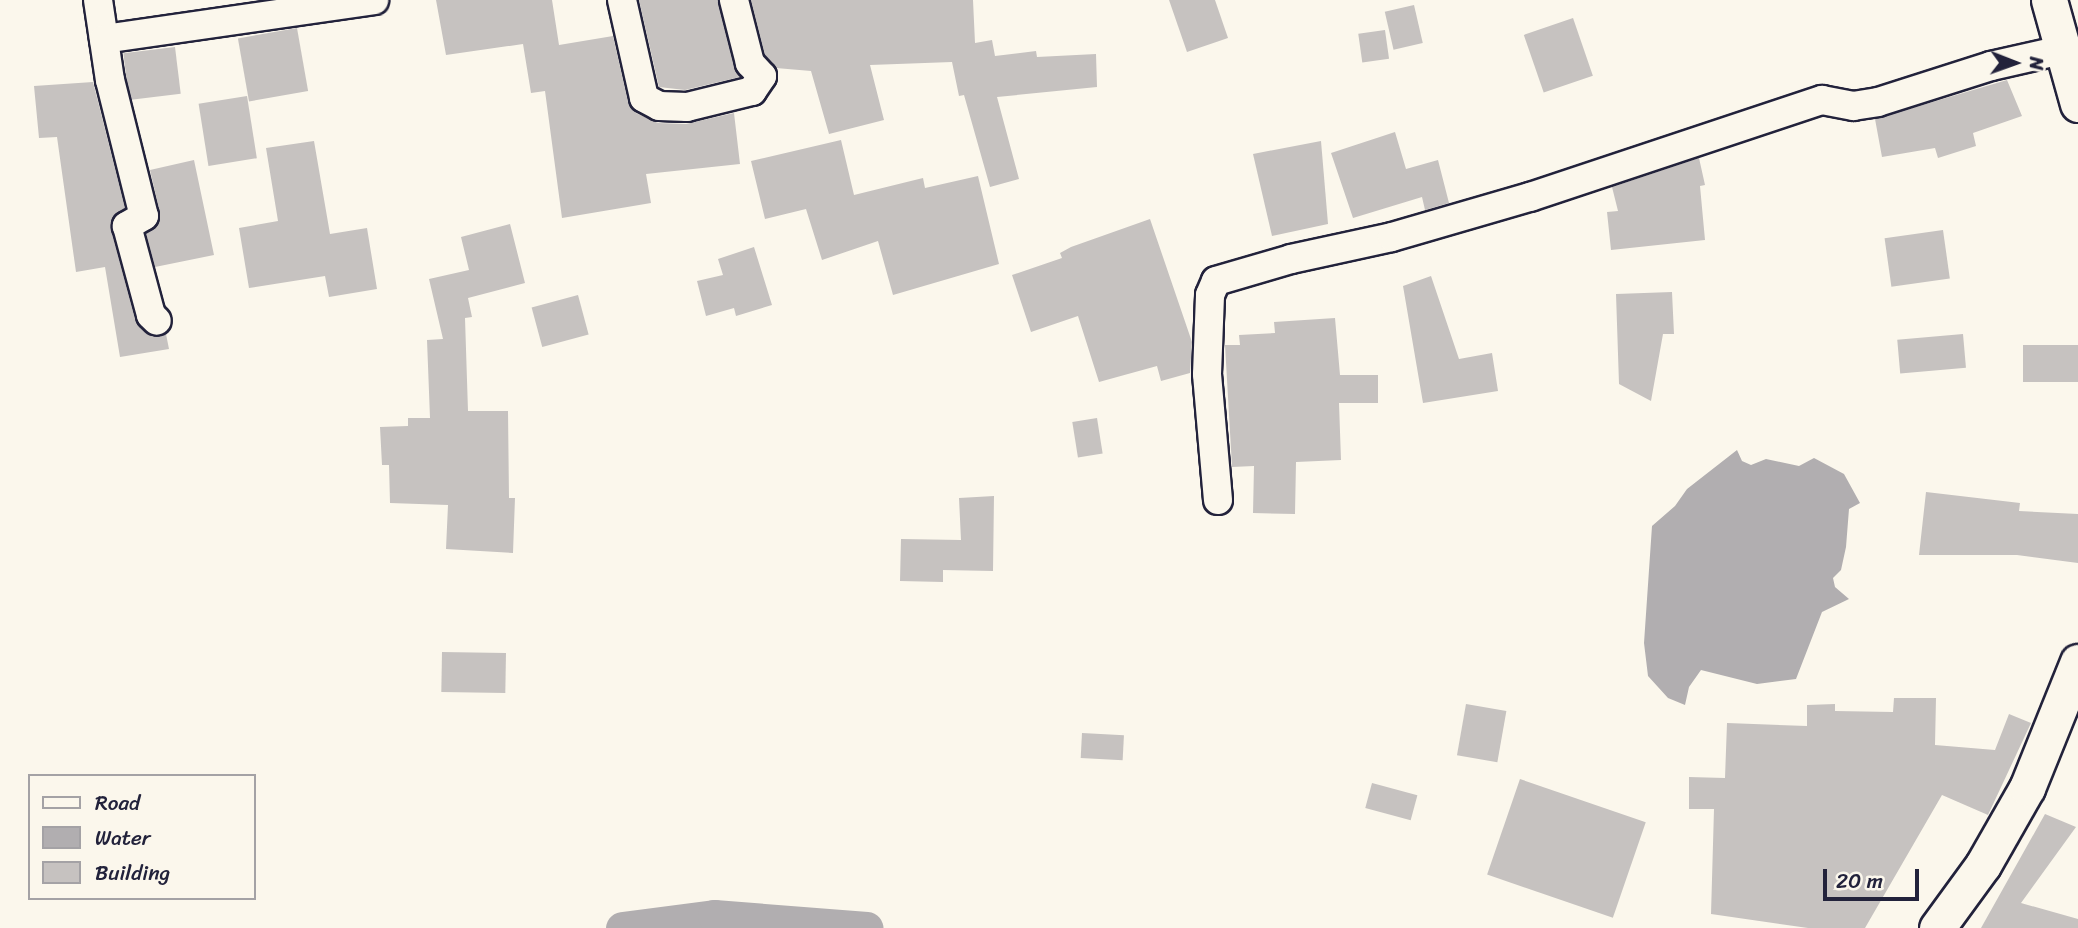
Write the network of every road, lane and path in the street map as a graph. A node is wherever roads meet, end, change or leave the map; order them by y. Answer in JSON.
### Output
{"nodes":[{"id":1,"x":98,"y":0,"type":"edge"},
{"id":2,"x":374,"y":0,"type":"edge"},
{"id":3,"x":622,"y":0,"type":"edge"},
{"id":4,"x":734,"y":0,"type":"edge"},
{"id":5,"x":2049,"y":0,"type":"edge"},
{"id":6,"x":104,"y":39,"type":"junction"},
{"id":7,"x":2062,"y":50,"type":"junction"},
{"id":8,"x":2078,"y":104,"type":"edge"},
{"id":9,"x":158,"y":321,"type":"dead end"},
{"id":10,"x":1218,"y":500,"type":"dead end"},
{"id":11,"x":2078,"y":662,"type":"edge"},
{"id":12,"x":1937,"y":928,"type":"edge"}],
"edges":[{"from":1,"to":6,"type":"street"},
{"from":2,"to":6,"type":"street"},
{"from":3,"to":4,"type":"street"},
{"from":5,"to":7,"type":"street"},
{"from":6,"to":9,"type":"street"},
{"from":7,"to":8,"type":"street"},
{"from":7,"to":10,"type":"street"},
{"from":11,"to":12,"type":"street"}]}
